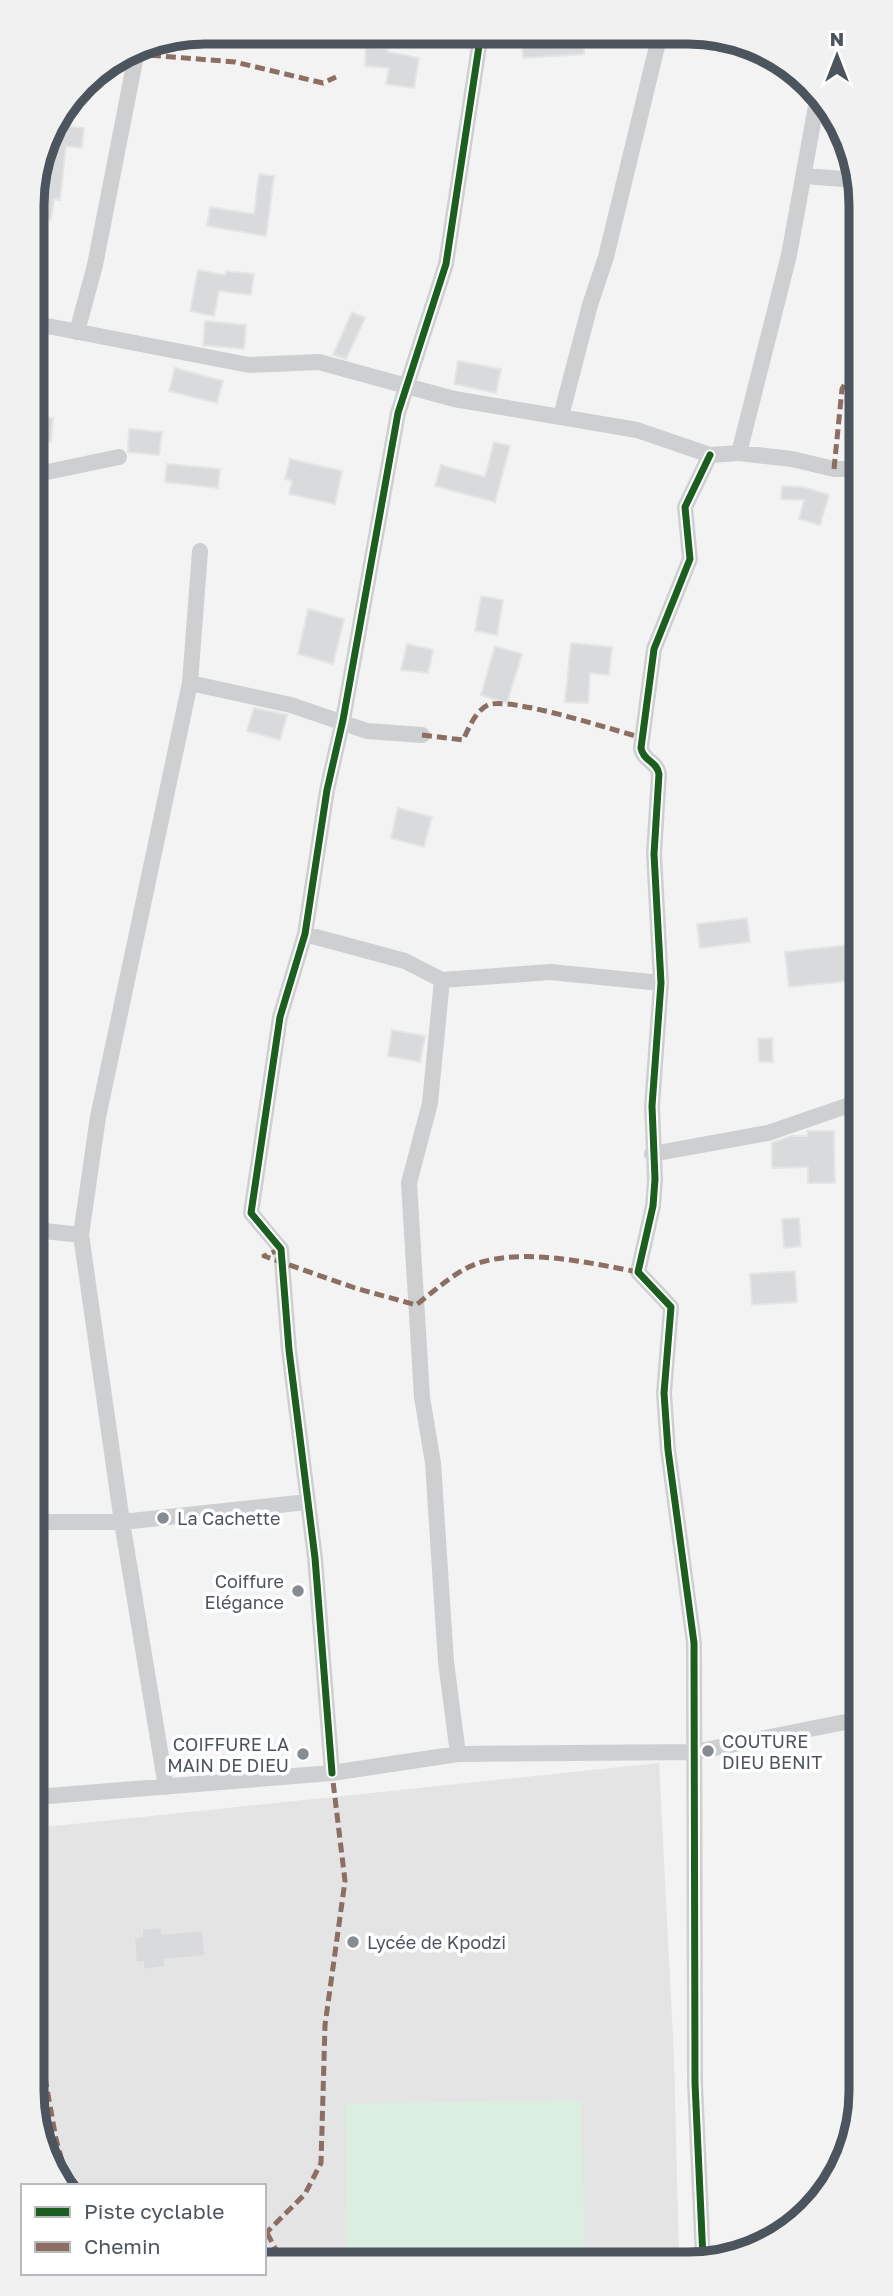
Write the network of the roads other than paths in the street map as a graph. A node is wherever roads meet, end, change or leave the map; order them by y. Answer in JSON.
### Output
{"nodes":[{"id":1,"x":479,"y":44,"type":"edge"},
{"id":2,"x":658,"y":44,"type":"edge"},
{"id":3,"x":135,"y":60,"type":"edge"},
{"id":4,"x":816,"y":107,"type":"edge"},
{"id":5,"x":805,"y":176,"type":"junction"},
{"id":6,"x":847,"y":179,"type":"edge"},
{"id":7,"x":44,"y":325,"type":"edge"},
{"id":8,"x":77,"y":332,"type":"junction"},
{"id":9,"x":409,"y":385,"type":"junction"},
{"id":10,"x":561,"y":416,"type":"junction"},
{"id":11,"x":739,"y":453,"type":"junction"},
{"id":12,"x":710,"y":455,"type":"junction"},
{"id":13,"x":119,"y":457,"type":"dead end"},
{"id":14,"x":849,"y":469,"type":"edge"},
{"id":15,"x":44,"y":473,"type":"edge"},
{"id":16,"x":200,"y":551,"type":"dead end"},
{"id":17,"x":190,"y":683,"type":"junction"},
{"id":18,"x":343,"y":720,"type":"junction"},
{"id":19,"x":422,"y":735,"type":"dead end"},
{"id":20,"x":305,"y":934,"type":"junction"},
{"id":21,"x":442,"y":980,"type":"junction"},
{"id":22,"x":661,"y":983,"type":"junction"},
{"id":23,"x":849,"y":1105,"type":"edge"},
{"id":24,"x":652,"y":1154,"type":"junction"},
{"id":25,"x":44,"y":1231,"type":"edge"},
{"id":26,"x":81,"y":1235,"type":"junction"},
{"id":27,"x":307,"y":1502,"type":"junction"},
{"id":28,"x":44,"y":1522,"type":"edge"},
{"id":29,"x":122,"y":1522,"type":"junction"},
{"id":30,"x":849,"y":1721,"type":"edge"},
{"id":31,"x":695,"y":1752,"type":"junction"},
{"id":32,"x":458,"y":1754,"type":"junction"},
{"id":33,"x":332,"y":1773,"type":"junction"},
{"id":34,"x":166,"y":1787,"type":"junction"},
{"id":35,"x":44,"y":1796,"type":"edge"},
{"id":36,"x":703,"y":2251,"type":"edge"}],
"edges":[{"from":1,"to":9,"type":"street"},
{"from":2,"to":10,"type":"street"},
{"from":3,"to":8,"type":"street"},
{"from":4,"to":5,"type":"street"},
{"from":5,"to":6,"type":"street"},
{"from":5,"to":11,"type":"street"},
{"from":7,"to":8,"type":"street"},
{"from":8,"to":9,"type":"street"},
{"from":9,"to":10,"type":"street"},
{"from":9,"to":18,"type":"street"},
{"from":10,"to":12,"type":"street"},
{"from":11,"to":12,"type":"street"},
{"from":11,"to":14,"type":"street"},
{"from":12,"to":22,"type":"street"},
{"from":13,"to":15,"type":"street"},
{"from":16,"to":17,"type":"street"},
{"from":17,"to":18,"type":"street"},
{"from":17,"to":26,"type":"street"},
{"from":18,"to":19,"type":"street"},
{"from":18,"to":20,"type":"street"},
{"from":20,"to":21,"type":"street"},
{"from":20,"to":27,"type":"street"},
{"from":21,"to":22,"type":"street"},
{"from":21,"to":32,"type":"street"},
{"from":22,"to":24,"type":"street"},
{"from":23,"to":24,"type":"street"},
{"from":24,"to":31,"type":"street"},
{"from":25,"to":26,"type":"street"},
{"from":26,"to":29,"type":"street"},
{"from":27,"to":29,"type":"street"},
{"from":27,"to":33,"type":"street"},
{"from":28,"to":29,"type":"street"},
{"from":29,"to":34,"type":"street"},
{"from":30,"to":31,"type":"street"},
{"from":31,"to":32,"type":"street"},
{"from":31,"to":36,"type":"street"},
{"from":32,"to":33,"type":"street"},
{"from":33,"to":34,"type":"street"},
{"from":34,"to":35,"type":"street"}]}
